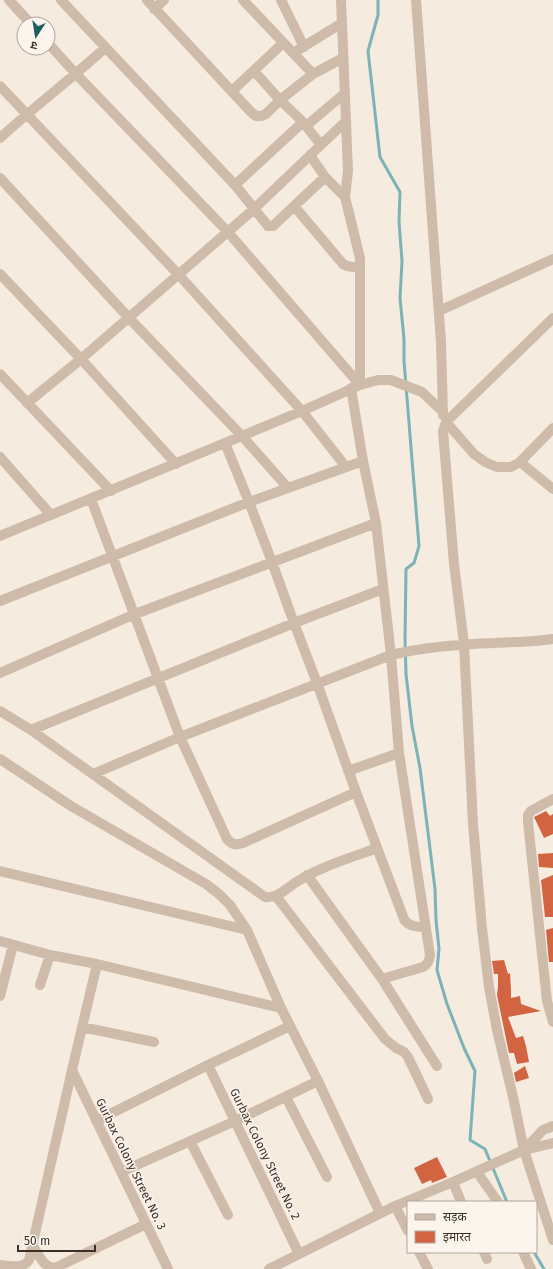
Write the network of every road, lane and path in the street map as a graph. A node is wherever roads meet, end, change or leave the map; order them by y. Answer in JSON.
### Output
{"nodes":[{"id":1,"x":9,"y":0,"type":"edge"},
{"id":2,"x":60,"y":0,"type":"edge"},
{"id":3,"x":147,"y":0,"type":"edge"},
{"id":4,"x":164,"y":0,"type":"edge"},
{"id":5,"x":243,"y":0,"type":"edge"},
{"id":6,"x":281,"y":0,"type":"edge"},
{"id":7,"x":341,"y":0,"type":"edge"},
{"id":8,"x":416,"y":0,"type":"edge"},
{"id":9,"x":154,"y":9,"type":"junction"},
{"id":10,"x":24,"y":16,"type":"edge"},
{"id":11,"x":342,"y":23,"type":"junction"},
{"id":12,"x":283,"y":43,"type":"junction"},
{"id":13,"x":304,"y":47,"type":"junction"},
{"id":14,"x":105,"y":48,"type":"junction"},
{"id":15,"x":56,"y":52,"type":"edge"},
{"id":16,"x":293,"y":53,"type":"junction"},
{"id":17,"x":343,"y":58,"type":"junction"},
{"id":18,"x":254,"y":71,"type":"junction"},
{"id":19,"x":76,"y":74,"type":"junction"},
{"id":20,"x":313,"y":74,"type":"junction"},
{"id":21,"x":0,"y":86,"type":"edge"},
{"id":22,"x":232,"y":92,"type":"junction"},
{"id":23,"x":345,"y":93,"type":"junction"},
{"id":24,"x":280,"y":100,"type":"junction"},
{"id":25,"x":26,"y":114,"type":"junction"},
{"id":26,"x":346,"y":121,"type":"junction"},
{"id":27,"x":305,"y":124,"type":"junction"},
{"id":28,"x":0,"y":138,"type":"edge"},
{"id":29,"x":321,"y":145,"type":"junction"},
{"id":30,"x":310,"y":155,"type":"junction"},
{"id":31,"x":325,"y":177,"type":"junction"},
{"id":32,"x":0,"y":178,"type":"edge"},
{"id":33,"x":235,"y":185,"type":"junction"},
{"id":34,"x":345,"y":197,"type":"junction"},
{"id":35,"x":294,"y":206,"type":"junction"},
{"id":36,"x":254,"y":209,"type":"junction"},
{"id":37,"x":227,"y":231,"type":"junction"},
{"id":38,"x":553,"y":259,"type":"edge"},
{"id":39,"x":360,"y":266,"type":"junction"},
{"id":40,"x":0,"y":274,"type":"edge"},
{"id":41,"x":178,"y":274,"type":"junction"},
{"id":42,"x":439,"y":310,"type":"junction"},
{"id":43,"x":129,"y":318,"type":"junction"},
{"id":44,"x":553,"y":318,"type":"edge"},
{"id":45,"x":81,"y":359,"type":"junction"},
{"id":46,"x":0,"y":374,"type":"edge"},
{"id":47,"x":355,"y":386,"type":"junction"},
{"id":48,"x":26,"y":403,"type":"junction"},
{"id":49,"x":302,"y":412,"type":"junction"},
{"id":50,"x":443,"y":412,"type":"junction"},
{"id":51,"x":445,"y":424,"type":"junction"},
{"id":52,"x":553,"y":428,"type":"edge"},
{"id":53,"x":242,"y":436,"type":"junction"},
{"id":54,"x":225,"y":443,"type":"junction"},
{"id":55,"x":0,"y":457,"type":"edge"},
{"id":56,"x":363,"y":460,"type":"junction"},
{"id":57,"x":520,"y":462,"type":"junction"},
{"id":58,"x":176,"y":464,"type":"junction"},
{"id":59,"x":346,"y":467,"type":"junction"},
{"id":60,"x":288,"y":488,"type":"junction"},
{"id":61,"x":553,"y":489,"type":"edge"},
{"id":62,"x":111,"y":491,"type":"junction"},
{"id":63,"x":91,"y":499,"type":"junction"},
{"id":64,"x":249,"y":502,"type":"junction"},
{"id":65,"x":51,"y":516,"type":"junction"},
{"id":66,"x":376,"y":523,"type":"junction"},
{"id":67,"x":0,"y":536,"type":"edge"},
{"id":68,"x":112,"y":556,"type":"junction"},
{"id":69,"x":272,"y":562,"type":"junction"},
{"id":70,"x":383,"y":589,"type":"junction"},
{"id":71,"x":0,"y":601,"type":"edge"},
{"id":72,"x":134,"y":614,"type":"junction"},
{"id":73,"x":294,"y":622,"type":"junction"},
{"id":74,"x":553,"y":639,"type":"edge"},
{"id":75,"x":464,"y":644,"type":"junction"},
{"id":76,"x":391,"y":655,"type":"junction"},
{"id":77,"x":0,"y":673,"type":"edge"},
{"id":78,"x":158,"y":679,"type":"junction"},
{"id":79,"x":317,"y":684,"type":"junction"},
{"id":80,"x":0,"y":711,"type":"edge"},
{"id":81,"x":32,"y":730,"type":"junction"},
{"id":82,"x":180,"y":737,"type":"junction"},
{"id":83,"x":399,"y":753,"type":"junction"},
{"id":84,"x":0,"y":759,"type":"edge"},
{"id":85,"x":348,"y":771,"type":"junction"},
{"id":86,"x":92,"y":774,"type":"junction"},
{"id":87,"x":356,"y":792,"type":"junction"},
{"id":88,"x":553,"y":799,"type":"edge"},
{"id":89,"x":377,"y":848,"type":"junction"},
{"id":90,"x":0,"y":871,"type":"edge"},
{"id":91,"x":307,"y":875,"type":"junction"},
{"id":92,"x":276,"y":896,"type":"junction"},
{"id":93,"x":426,"y":928,"type":"junction"},
{"id":94,"x":247,"y":930,"type":"junction"},
{"id":95,"x":0,"y":941,"type":"edge"},
{"id":96,"x":12,"y":945,"type":"junction"},
{"id":97,"x":50,"y":955,"type":"junction"},
{"id":98,"x":97,"y":964,"type":"junction"},
{"id":99,"x":382,"y":979,"type":"junction"},
{"id":100,"x":40,"y":985,"type":"dead end"},
{"id":101,"x":0,"y":996,"type":"edge"},
{"id":102,"x":280,"y":1008,"type":"junction"},
{"id":103,"x":553,"y":1022,"type":"edge"},
{"id":104,"x":290,"y":1026,"type":"junction"},
{"id":105,"x":82,"y":1027,"type":"junction"},
{"id":106,"x":154,"y":1042,"type":"dead end"},
{"id":107,"x":208,"y":1065,"type":"junction"},
{"id":108,"x":437,"y":1066,"type":"dead end"},
{"id":109,"x":72,"y":1070,"type":"junction"},
{"id":110,"x":318,"y":1081,"type":"junction"},
{"id":111,"x":286,"y":1096,"type":"junction"},
{"id":112,"x":428,"y":1099,"type":"dead end"},
{"id":113,"x":96,"y":1121,"type":"junction"},
{"id":114,"x":235,"y":1121,"type":"junction"},
{"id":115,"x":553,"y":1126,"type":"edge"},
{"id":116,"x":190,"y":1141,"type":"junction"},
{"id":117,"x":553,"y":1143,"type":"edge"},
{"id":118,"x":524,"y":1150,"type":"junction"},
{"id":119,"x":479,"y":1171,"type":"junction"},
{"id":120,"x":121,"y":1172,"type":"junction"},
{"id":121,"x":327,"y":1178,"type":"dead end"},
{"id":122,"x":453,"y":1182,"type":"junction"},
{"id":123,"x":407,"y":1201,"type":"edge"},
{"id":124,"x":407,"y":1201,"type":"edge"},
{"id":125,"x":461,"y":1201,"type":"edge"},
{"id":126,"x":497,"y":1201,"type":"edge"},
{"id":127,"x":395,"y":1206,"type":"junction"},
{"id":128,"x":380,"y":1213,"type":"junction"},
{"id":129,"x":228,"y":1215,"type":"dead end"},
{"id":130,"x":146,"y":1224,"type":"junction"},
{"id":131,"x":407,"y":1229,"type":"edge"},
{"id":132,"x":553,"y":1240,"type":"edge"},
{"id":133,"x":32,"y":1245,"type":"junction"},
{"id":134,"x":420,"y":1253,"type":"edge"},
{"id":135,"x":523,"y":1253,"type":"edge"},
{"id":136,"x":299,"y":1254,"type":"junction"},
{"id":137,"x":0,"y":1265,"type":"edge"},
{"id":138,"x":286,"y":1265,"type":"edge"},
{"id":139,"x":168,"y":1269,"type":"edge"},
{"id":140,"x":269,"y":1269,"type":"edge"},
{"id":141,"x":428,"y":1269,"type":"edge"},
{"id":142,"x":531,"y":1269,"type":"edge"}],
"edges":[{"from":1,"to":10,"type":"street"},
{"from":2,"to":14,"type":"street"},
{"from":3,"to":9,"type":"street"},
{"from":4,"to":9,"type":"street"},
{"from":5,"to":12,"type":"street"},
{"from":6,"to":13,"type":"street"},
{"from":7,"to":11,"type":"street"},
{"from":8,"to":42,"type":"street"},
{"from":9,"to":22,"type":"street"},
{"from":11,"to":13,"type":"street"},
{"from":11,"to":17,"type":"street"},
{"from":12,"to":16,"type":"street"},
{"from":12,"to":18,"type":"street"},
{"from":13,"to":16,"type":"street"},
{"from":14,"to":19,"type":"street"},
{"from":14,"to":33,"type":"street"},
{"from":15,"to":19,"type":"street"},
{"from":16,"to":20,"type":"street"},
{"from":17,"to":20,"type":"street"},
{"from":17,"to":23,"type":"street"},
{"from":18,"to":22,"type":"street"},
{"from":18,"to":24,"type":"street"},
{"from":19,"to":25,"type":"street"},
{"from":19,"to":37,"type":"street"},
{"from":20,"to":24,"type":"street"},
{"from":21,"to":25,"type":"street"},
{"from":22,"to":24,"type":"street"},
{"from":23,"to":26,"type":"street"},
{"from":23,"to":27,"type":"street"},
{"from":24,"to":27,"type":"street"},
{"from":25,"to":28,"type":"street"},
{"from":25,"to":41,"type":"street"},
{"from":26,"to":29,"type":"street"},
{"from":26,"to":34,"type":"street"},
{"from":27,"to":29,"type":"street"},
{"from":27,"to":33,"type":"street"},
{"from":29,"to":30,"type":"street"},
{"from":30,"to":31,"type":"street"},
{"from":30,"to":36,"type":"street"},
{"from":31,"to":34,"type":"street"},
{"from":31,"to":35,"type":"street"},
{"from":32,"to":43,"type":"street"},
{"from":33,"to":36,"type":"street"},
{"from":34,"to":39,"type":"street"},
{"from":35,"to":36,"type":"street"},
{"from":35,"to":39,"type":"street"},
{"from":36,"to":37,"type":"street"},
{"from":37,"to":41,"type":"street"},
{"from":37,"to":47,"type":"street"},
{"from":38,"to":42,"type":"street"},
{"from":39,"to":47,"type":"street"},
{"from":40,"to":45,"type":"street"},
{"from":41,"to":43,"type":"street"},
{"from":41,"to":49,"type":"street"},
{"from":42,"to":50,"type":"street"},
{"from":43,"to":45,"type":"street"},
{"from":43,"to":53,"type":"street"},
{"from":44,"to":51,"type":"street"},
{"from":45,"to":48,"type":"street"},
{"from":45,"to":58,"type":"street"},
{"from":46,"to":48,"type":"street"},
{"from":47,"to":49,"type":"street"},
{"from":47,"to":50,"type":"street"},
{"from":47,"to":56,"type":"street"},
{"from":48,"to":62,"type":"street"},
{"from":49,"to":53,"type":"street"},
{"from":49,"to":59,"type":"street"},
{"from":50,"to":51,"type":"street"},
{"from":51,"to":57,"type":"street"},
{"from":51,"to":75,"type":"street"},
{"from":52,"to":57,"type":"street"},
{"from":53,"to":54,"type":"street"},
{"from":53,"to":60,"type":"street"},
{"from":54,"to":58,"type":"street"},
{"from":54,"to":64,"type":"street"},
{"from":55,"to":65,"type":"street"},
{"from":56,"to":59,"type":"street"},
{"from":56,"to":66,"type":"street"},
{"from":57,"to":61,"type":"street"},
{"from":58,"to":62,"type":"street"},
{"from":59,"to":60,"type":"street"},
{"from":60,"to":64,"type":"street"},
{"from":62,"to":63,"type":"street"},
{"from":63,"to":65,"type":"street"},
{"from":63,"to":68,"type":"street"},
{"from":64,"to":68,"type":"street"},
{"from":64,"to":69,"type":"street"},
{"from":65,"to":67,"type":"street"},
{"from":66,"to":69,"type":"street"},
{"from":66,"to":70,"type":"street"},
{"from":68,"to":71,"type":"street"},
{"from":68,"to":72,"type":"street"},
{"from":69,"to":72,"type":"street"},
{"from":69,"to":73,"type":"street"},
{"from":70,"to":73,"type":"street"},
{"from":70,"to":76,"type":"street"},
{"from":72,"to":77,"type":"street"},
{"from":72,"to":78,"type":"street"},
{"from":73,"to":78,"type":"street"},
{"from":73,"to":79,"type":"street"},
{"from":74,"to":75,"type":"street"},
{"from":75,"to":76,"type":"street"},
{"from":75,"to":118,"type":"street"},
{"from":76,"to":79,"type":"street"},
{"from":76,"to":83,"type":"street"},
{"from":78,"to":81,"type":"street"},
{"from":78,"to":82,"type":"street"},
{"from":79,"to":82,"type":"street"},
{"from":79,"to":85,"type":"street"},
{"from":80,"to":81,"type":"street"},
{"from":81,"to":86,"type":"street"},
{"from":82,"to":86,"type":"street"},
{"from":82,"to":87,"type":"street"},
{"from":83,"to":85,"type":"street"},
{"from":83,"to":93,"type":"street"},
{"from":84,"to":94,"type":"street"},
{"from":85,"to":87,"type":"street"},
{"from":86,"to":92,"type":"street"},
{"from":87,"to":89,"type":"street"},
{"from":88,"to":103,"type":"street"},
{"from":89,"to":91,"type":"street"},
{"from":89,"to":93,"type":"street"},
{"from":90,"to":94,"type":"street"},
{"from":91,"to":92,"type":"street"},
{"from":91,"to":99,"type":"street"},
{"from":92,"to":112,"type":"street"},
{"from":93,"to":99,"type":"street"},
{"from":94,"to":102,"type":"street"},
{"from":95,"to":96,"type":"street"},
{"from":96,"to":97,"type":"street"},
{"from":96,"to":101,"type":"street"},
{"from":97,"to":98,"type":"street"},
{"from":97,"to":100,"type":"street"},
{"from":98,"to":102,"type":"street"},
{"from":98,"to":105,"type":"street"},
{"from":99,"to":108,"type":"street"},
{"from":102,"to":104,"type":"street"},
{"from":104,"to":107,"type":"street"},
{"from":104,"to":110,"type":"street"},
{"from":105,"to":106,"type":"street"},
{"from":105,"to":109,"type":"street"},
{"from":107,"to":113,"type":"street"},
{"from":107,"to":114,"type":"street","name":"Gurbax Colony Street No. 2"},
{"from":109,"to":113,"type":"street","name":"Gurbax Colony Street No. 3"},
{"from":109,"to":133,"type":"street"},
{"from":110,"to":111,"type":"street"},
{"from":110,"to":128,"type":"street"},
{"from":111,"to":114,"type":"street"},
{"from":111,"to":121,"type":"street"},
{"from":113,"to":120,"type":"street","name":"Gurbax Colony Street No. 3"},
{"from":114,"to":116,"type":"street"},
{"from":114,"to":136,"type":"street","name":"Gurbax Colony Street No. 2"},
{"from":115,"to":118,"type":"street"},
{"from":116,"to":120,"type":"street"},
{"from":116,"to":129,"type":"street"},
{"from":117,"to":118,"type":"street"},
{"from":118,"to":119,"type":"street"},
{"from":118,"to":132,"type":"street"},
{"from":119,"to":122,"type":"street"},
{"from":119,"to":126,"type":"street"},
{"from":120,"to":130,"type":"street","name":"Gurbax Colony Street No. 3"},
{"from":122,"to":123,"type":"street"},
{"from":122,"to":125,"type":"street"},
{"from":124,"to":127,"type":"street"},
{"from":127,"to":128,"type":"street"},
{"from":127,"to":131,"type":"street"},
{"from":128,"to":136,"type":"street"},
{"from":130,"to":133,"type":"street"},
{"from":130,"to":139,"type":"street","name":"Gurbax Colony Street No. 3"},
{"from":133,"to":137,"type":"street"},
{"from":134,"to":141,"type":"street"},
{"from":135,"to":142,"type":"street"},
{"from":136,"to":138,"type":"street"},
{"from":138,"to":140,"type":"street"}]}
